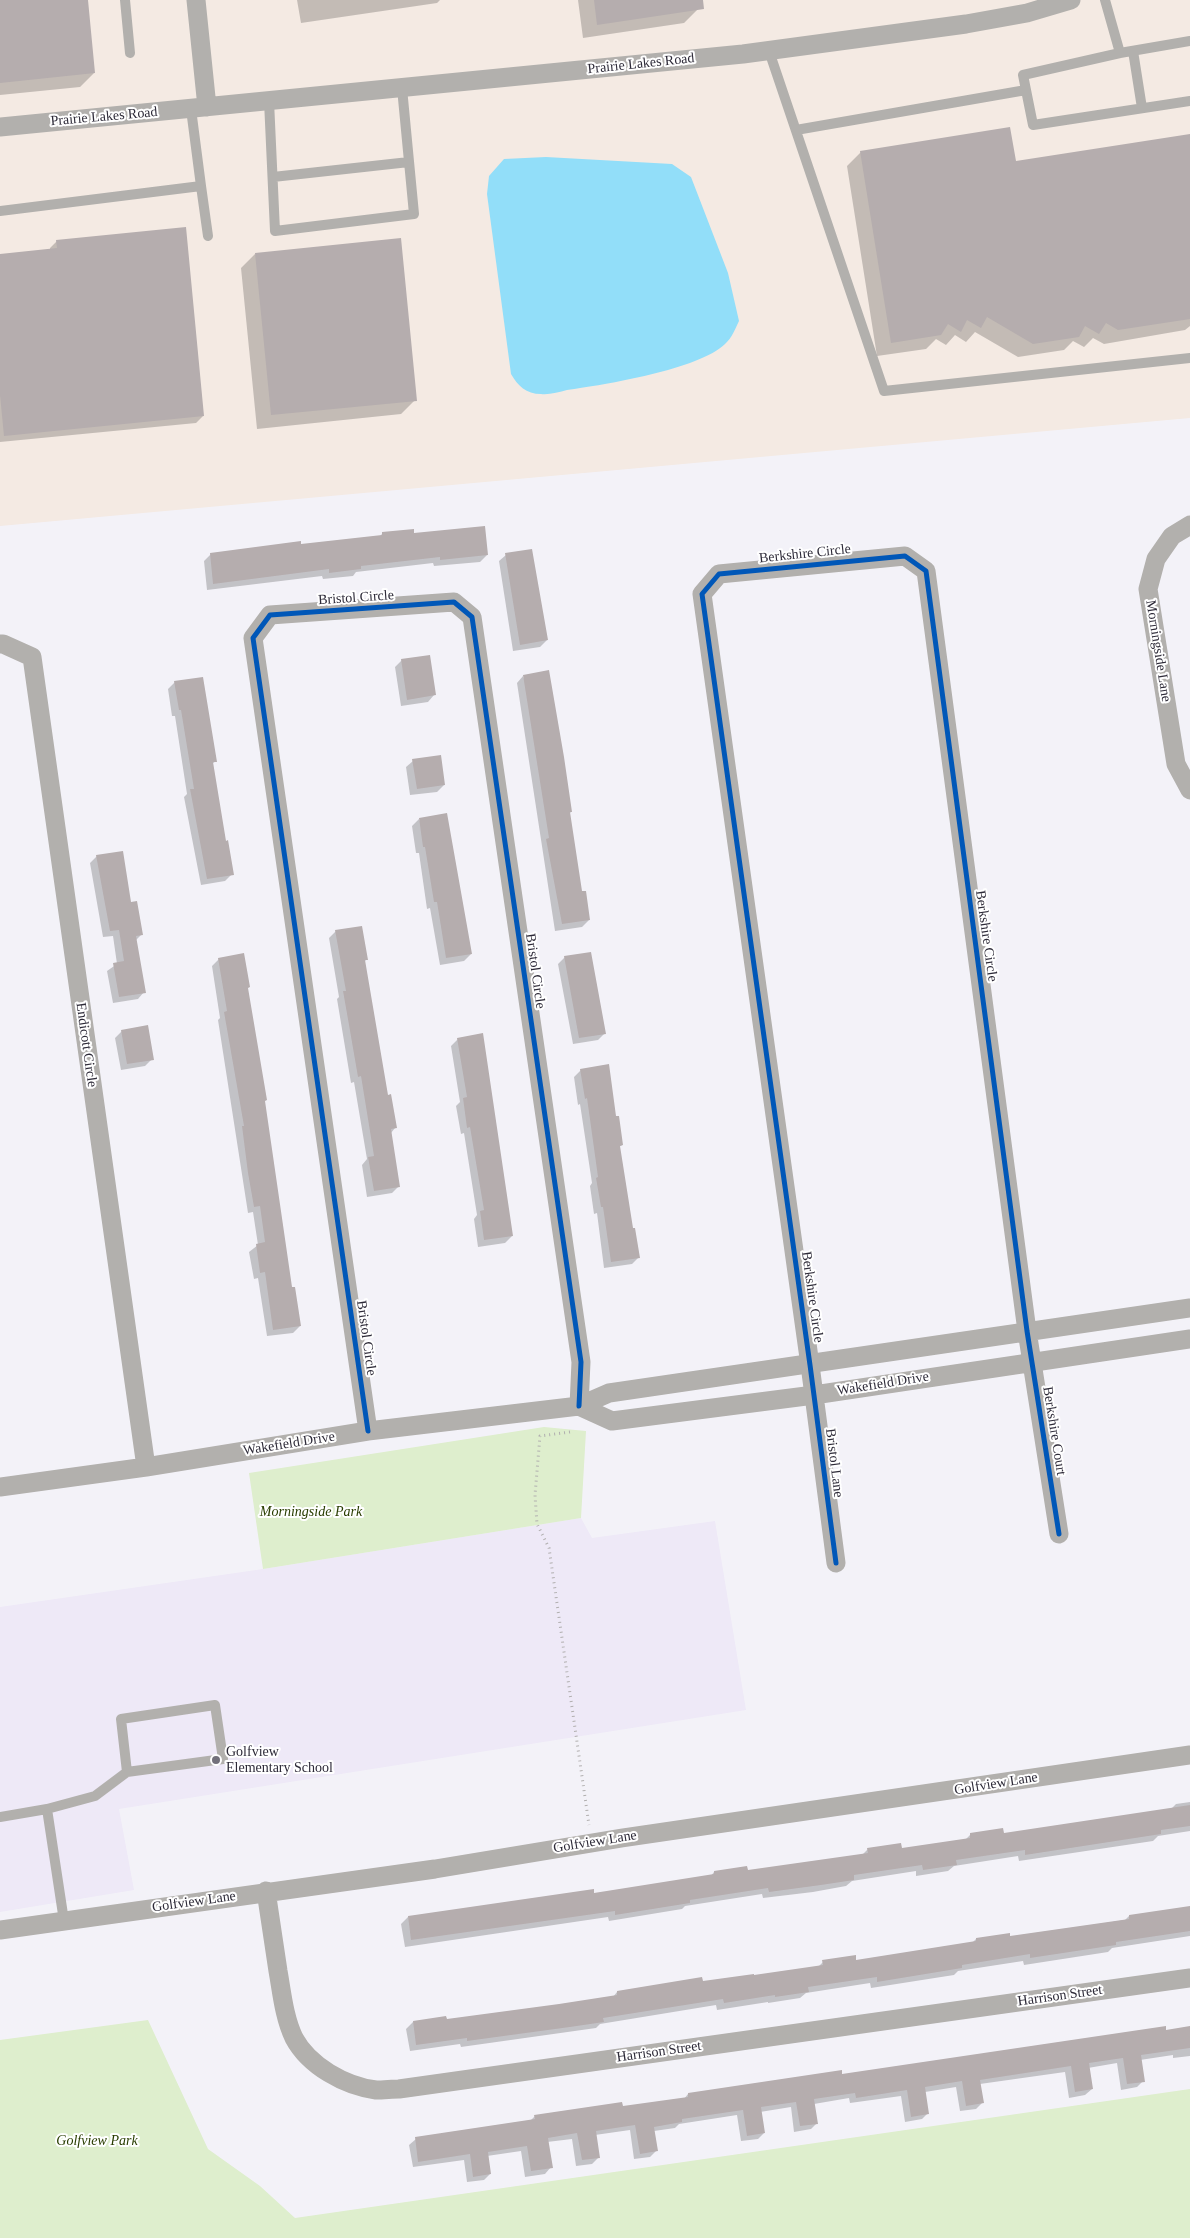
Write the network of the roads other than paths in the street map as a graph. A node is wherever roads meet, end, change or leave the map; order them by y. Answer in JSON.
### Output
{"nodes":[{"id":1,"x":125,"y":0,"type":"edge"},
{"id":2,"x":196,"y":0,"type":"edge"},
{"id":3,"x":1071,"y":0,"type":"edge"},
{"id":4,"x":1105,"y":0,"type":"edge"},
{"id":5,"x":1047,"y":3,"type":"edge"},
{"id":6,"x":1190,"y":41,"type":"edge"},
{"id":7,"x":769,"y":51,"type":"junction"},
{"id":8,"x":1133,"y":51,"type":"junction"},
{"id":9,"x":130,"y":53,"type":"dead end"},
{"id":10,"x":1120,"y":53,"type":"junction"},
{"id":11,"x":402,"y":88,"type":"junction"},
{"id":12,"x":1026,"y":90,"type":"junction"},
{"id":13,"x":268,"y":101,"type":"junction"},
{"id":14,"x":1190,"y":101,"type":"edge"},
{"id":15,"x":199,"y":108,"type":"junction"},
{"id":16,"x":1142,"y":108,"type":"junction"},
{"id":17,"x":0,"y":127,"type":"edge"},
{"id":18,"x":796,"y":130,"type":"junction"},
{"id":19,"x":409,"y":162,"type":"junction"},
{"id":20,"x":272,"y":177,"type":"junction"},
{"id":21,"x":201,"y":186,"type":"junction"},
{"id":22,"x":0,"y":211,"type":"edge"},
{"id":23,"x":208,"y":236,"type":"dead end"},
{"id":24,"x":1190,"y":358,"type":"edge"},
{"id":25,"x":1190,"y":525,"type":"edge"},
{"id":26,"x":0,"y":644,"type":"edge"},
{"id":27,"x":1183,"y":763,"type":"edge"},
{"id":28,"x":1190,"y":790,"type":"edge"},
{"id":29,"x":1190,"y":1308,"type":"edge"},
{"id":30,"x":1027,"y":1331,"type":"junction"},
{"id":31,"x":1190,"y":1339,"type":"edge"},
{"id":32,"x":1032,"y":1362,"type":"junction"},
{"id":33,"x":810,"y":1365,"type":"junction"},
{"id":34,"x":814,"y":1395,"type":"junction"},
{"id":35,"x":579,"y":1406,"type":"junction"},
{"id":36,"x":368,"y":1431,"type":"junction"},
{"id":37,"x":146,"y":1467,"type":"junction"},
{"id":38,"x":0,"y":1487,"type":"edge"},
{"id":39,"x":1059,"y":1534,"type":"dead end"},
{"id":40,"x":836,"y":1563,"type":"dead end"},
{"id":41,"x":1190,"y":1755,"type":"edge"},
{"id":42,"x":127,"y":1772,"type":"junction"},
{"id":43,"x":47,"y":1809,"type":"junction"},
{"id":44,"x":0,"y":1816,"type":"edge"},
{"id":45,"x":266,"y":1891,"type":"junction"},
{"id":46,"x":64,"y":1921,"type":"junction"},
{"id":47,"x":0,"y":1930,"type":"edge"},
{"id":48,"x":1190,"y":1978,"type":"edge"}],
"edges":[{"from":1,"to":9,"type":"lane"},
{"from":2,"to":15,"type":"street"},
{"from":3,"to":5,"type":"street","name":"Prairie Lakes Road"},
{"from":4,"to":10,"type":"lane"},
{"from":5,"to":7,"type":"street","name":"Prairie Lakes Road"},
{"from":6,"to":8,"type":"lane"},
{"from":7,"to":11,"type":"street","name":"Prairie Lakes Road"},
{"from":7,"to":18,"type":"lane"},
{"from":8,"to":10,"type":"lane"},
{"from":8,"to":16,"type":"lane"},
{"from":10,"to":12,"type":"lane"},
{"from":11,"to":13,"type":"street","name":"Prairie Lakes Road"},
{"from":11,"to":19,"type":"lane"},
{"from":12,"to":16,"type":"lane"},
{"from":12,"to":18,"type":"lane"},
{"from":13,"to":15,"type":"street","name":"Prairie Lakes Road"},
{"from":13,"to":20,"type":"lane"},
{"from":14,"to":16,"type":"lane"},
{"from":15,"to":17,"type":"street","name":"Prairie Lakes Road"},
{"from":15,"to":21,"type":"lane"},
{"from":18,"to":24,"type":"lane"},
{"from":19,"to":20,"type":"lane"},
{"from":19,"to":20,"type":"lane"},
{"from":21,"to":22,"type":"lane"},
{"from":21,"to":23,"type":"lane"},
{"from":25,"to":27,"type":"street","name":"Morningside Lane"},
{"from":26,"to":37,"type":"street","name":"Endicott Circle"},
{"from":27,"to":28,"type":"street","name":"Morningside Lane"},
{"from":29,"to":30,"type":"street","name":"Wakefield Drive"},
{"from":30,"to":32,"type":"street","name":"Berkshire Court"},
{"from":30,"to":33,"type":"street","name":"Wakefield Drive"},
{"from":30,"to":33,"type":"street","name":"Berkshire Circle"},
{"from":31,"to":32,"type":"street","name":"Wakefield Drive"},
{"from":32,"to":34,"type":"street","name":"Wakefield Drive"},
{"from":32,"to":39,"type":"street","name":"Berkshire Court"},
{"from":33,"to":34,"type":"street","name":"Bristol Lane"},
{"from":33,"to":35,"type":"street","name":"Wakefield Drive"},
{"from":34,"to":35,"type":"street","name":"Wakefield Drive"},
{"from":34,"to":40,"type":"street","name":"Bristol Lane"},
{"from":35,"to":36,"type":"street","name":"Wakefield Drive"},
{"from":35,"to":36,"type":"street","name":"Bristol Circle"},
{"from":36,"to":37,"type":"street","name":"Wakefield Drive"},
{"from":37,"to":38,"type":"street","name":"Wakefield Drive"},
{"from":41,"to":45,"type":"street","name":"Golfview Lane"},
{"from":42,"to":42,"type":"lane"},
{"from":42,"to":43,"type":"lane"},
{"from":43,"to":44,"type":"lane"},
{"from":43,"to":46,"type":"lane"},
{"from":45,"to":46,"type":"street","name":"Golfview Lane"},
{"from":45,"to":48,"type":"street","name":"Harrison Street"},
{"from":46,"to":47,"type":"street","name":"Golfview Lane"}]}
